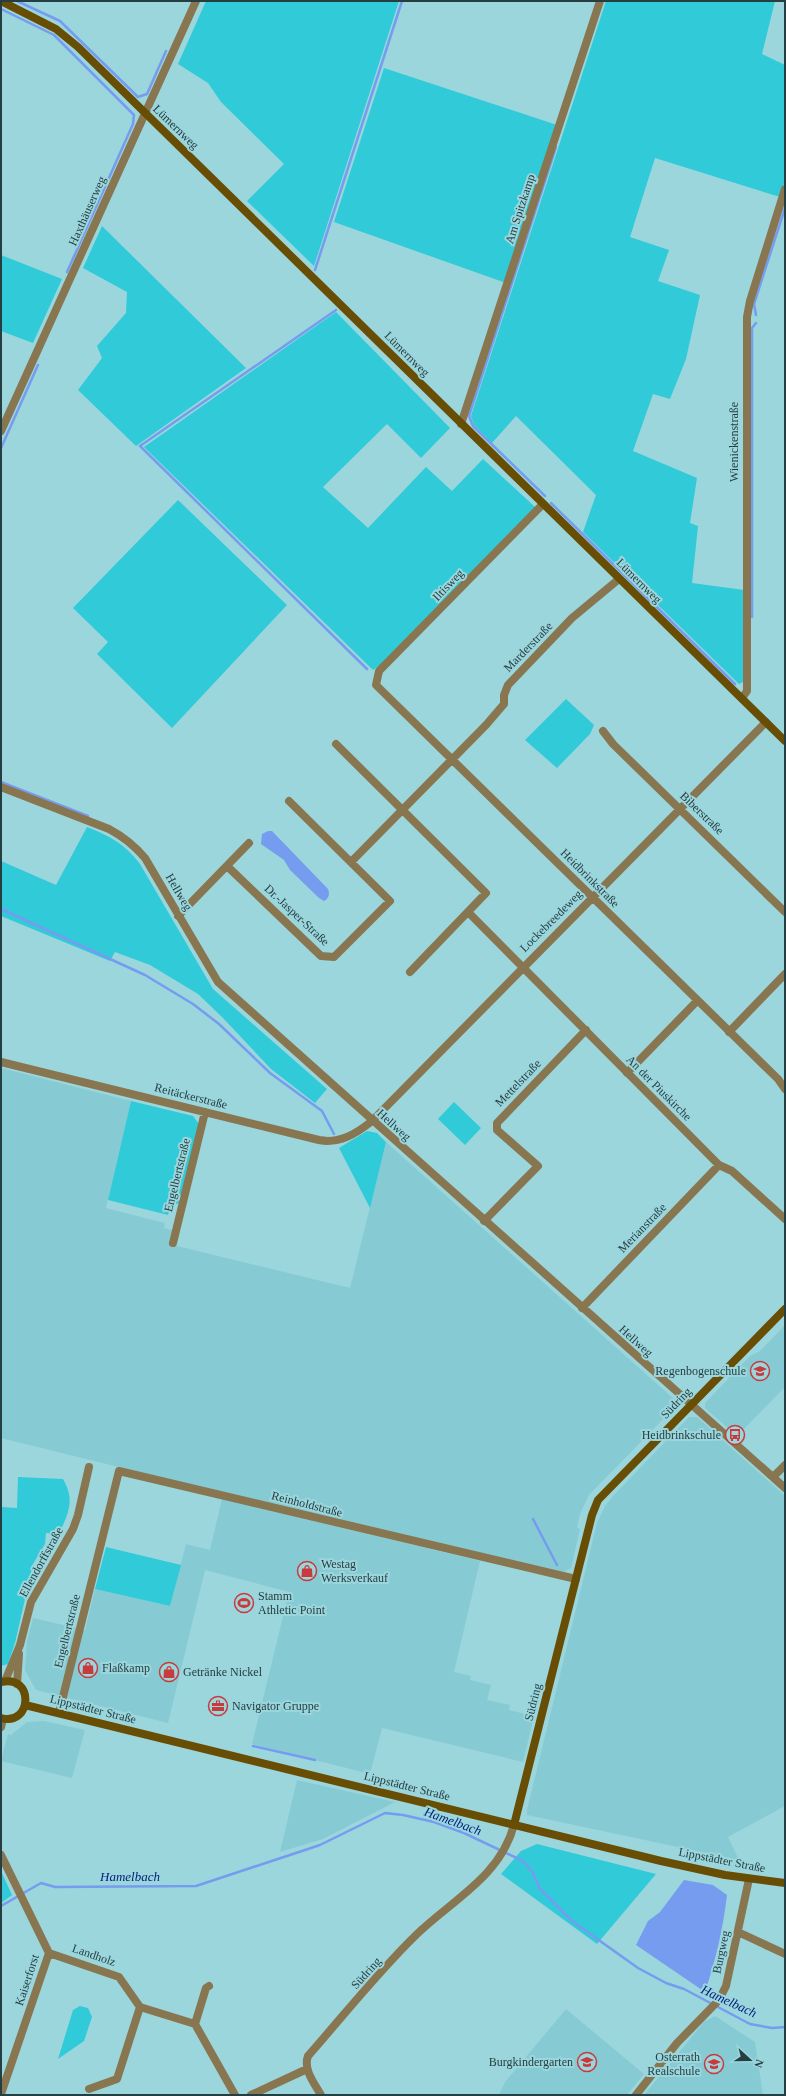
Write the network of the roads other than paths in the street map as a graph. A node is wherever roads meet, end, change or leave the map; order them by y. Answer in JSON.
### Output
{"nodes":[{"id":1,"x":1,"y":1,"type":"edge"},
{"id":2,"x":196,"y":1,"type":"edge"},
{"id":3,"x":600,"y":1,"type":"edge"},
{"id":4,"x":145,"y":114,"type":"junction"},
{"id":5,"x":785,"y":189,"type":"edge"},
{"id":6,"x":461,"y":424,"type":"junction"},
{"id":7,"x":1,"y":431,"type":"edge"},
{"id":8,"x":543,"y":504,"type":"junction"},
{"id":9,"x":619,"y":579,"type":"junction"},
{"id":10,"x":376,"y":685,"type":"joint"},
{"id":11,"x":742,"y":698,"type":"junction"},
{"id":12,"x":766,"y":722,"type":"junction"},
{"id":13,"x":603,"y":731,"type":"dead end"},
{"id":14,"x":785,"y":740,"type":"edge"},
{"id":15,"x":336,"y":744,"type":"dead end"},
{"id":16,"x":452,"y":759,"type":"junction"},
{"id":17,"x":1,"y":787,"type":"edge"},
{"id":18,"x":289,"y":801,"type":"dead end"},
{"id":19,"x":680,"y":809,"type":"junction"},
{"id":20,"x":402,"y":810,"type":"junction"},
{"id":21,"x":249,"y":843,"type":"dead end"},
{"id":22,"x":351,"y":862,"type":"junction"},
{"id":23,"x":227,"y":866,"type":"junction"},
{"id":24,"x":592,"y":897,"type":"junction"},
{"id":25,"x":468,"y":912,"type":"junction"},
{"id":26,"x":785,"y":912,"type":"edge"},
{"id":27,"x":178,"y":916,"type":"junction"},
{"id":28,"x":522,"y":966,"type":"junction"},
{"id":29,"x":410,"y":972,"type":"dead end"},
{"id":30,"x":785,"y":974,"type":"edge"},
{"id":31,"x":697,"y":1001,"type":"junction"},
{"id":32,"x":586,"y":1030,"type":"junction"},
{"id":33,"x":729,"y":1032,"type":"junction"},
{"id":34,"x":1,"y":1062,"type":"edge"},
{"id":35,"x":627,"y":1073,"type":"junction"},
{"id":36,"x":785,"y":1089,"type":"edge"},
{"id":37,"x":205,"y":1112,"type":"junction"},
{"id":38,"x":372,"y":1121,"type":"junction"},
{"id":39,"x":719,"y":1165,"type":"junction"},
{"id":40,"x":785,"y":1219,"type":"edge"},
{"id":41,"x":484,"y":1221,"type":"junction"},
{"id":42,"x":173,"y":1243,"type":"dead end"},
{"id":43,"x":582,"y":1308,"type":"junction"},
{"id":44,"x":785,"y":1309,"type":"edge"},
{"id":45,"x":690,"y":1404,"type":"junction"},
{"id":46,"x":785,"y":1465,"type":"edge"},
{"id":47,"x":89,"y":1467,"type":"dead end"},
{"id":48,"x":773,"y":1477,"type":"junction"},
{"id":49,"x":785,"y":1488,"type":"edge"},
{"id":50,"x":98,"y":1555,"type":"joint"},
{"id":51,"x":576,"y":1579,"type":"junction"},
{"id":52,"x":20,"y":1645,"type":"junction"},
{"id":53,"x":3,"y":1681,"type":"edge"},
{"id":54,"x":17,"y":1684,"type":"junction"},
{"id":55,"x":26,"y":1705,"type":"junction"},
{"id":56,"x":59,"y":1713,"type":"junction"},
{"id":57,"x":2,"y":1718,"type":"edge"},
{"id":58,"x":1,"y":1727,"type":"edge"},
{"id":59,"x":514,"y":1825,"type":"junction"},
{"id":60,"x":1,"y":1855,"type":"edge"},
{"id":61,"x":750,"y":1879,"type":"junction"},
{"id":62,"x":785,"y":1883,"type":"edge"},
{"id":63,"x":738,"y":1932,"type":"junction"},
{"id":64,"x":49,"y":1953,"type":"junction"},
{"id":65,"x":785,"y":1954,"type":"edge"},
{"id":66,"x":209,"y":1986,"type":"dead end"},
{"id":67,"x":140,"y":2007,"type":"junction"},
{"id":68,"x":194,"y":2024,"type":"junction"},
{"id":69,"x":307,"y":2069,"type":"junction"},
{"id":70,"x":89,"y":2089,"type":"dead end"},
{"id":71,"x":1,"y":2094,"type":"edge"},
{"id":72,"x":235,"y":2095,"type":"edge"},
{"id":73,"x":251,"y":2095,"type":"edge"},
{"id":74,"x":321,"y":2095,"type":"edge"},
{"id":75,"x":636,"y":2095,"type":"edge"}],
"edges":[{"from":1,"to":4,"type":"street","name":"Lümernweg"},
{"from":2,"to":4,"type":"street","name":"Haxthäuserweg"},
{"from":3,"to":6,"type":"street","name":"Am Spitzkamp"},
{"from":4,"to":6,"type":"street","name":"Lümernweg"},
{"from":4,"to":7,"type":"street","name":"Haxthäuserweg"},
{"from":5,"to":11,"type":"street","name":"Wienickenstraße"},
{"from":6,"to":8,"type":"street","name":"Lümernweg"},
{"from":8,"to":9,"type":"street","name":"Lümernweg"},
{"from":8,"to":10,"type":"street","name":"Iltisweg"},
{"from":9,"to":11,"type":"street","name":"Lümernweg"},
{"from":9,"to":16,"type":"street","name":"Marderstraße"},
{"from":10,"to":16,"type":"street","name":"Heidbrinkstraße"},
{"from":11,"to":12,"type":"street","name":"Lümernweg"},
{"from":12,"to":14,"type":"street","name":"Lümernweg"},
{"from":12,"to":19,"type":"street","name":"Lockebreedeweg"},
{"from":13,"to":19,"type":"street","name":"Biberstraße"},
{"from":15,"to":20,"type":"street"},
{"from":16,"to":20,"type":"street","name":"Marderstraße"},
{"from":16,"to":24,"type":"street","name":"Heidbrinkstraße"},
{"from":17,"to":27,"type":"street","name":"Hellweg"},
{"from":18,"to":22,"type":"street"},
{"from":19,"to":24,"type":"street","name":"Lockebreedeweg"},
{"from":19,"to":26,"type":"street","name":"Biberstraße"},
{"from":20,"to":22,"type":"street","name":"Marderstraße"},
{"from":20,"to":25,"type":"street"},
{"from":21,"to":23,"type":"street"},
{"from":22,"to":23,"type":"street","name":"Dr.-Jasper-Straße"},
{"from":23,"to":27,"type":"street"},
{"from":24,"to":28,"type":"street","name":"Lockebreedeweg"},
{"from":24,"to":31,"type":"street","name":"Heidbrinkstraße"},
{"from":25,"to":28,"type":"street","name":"An der Piuskirche"},
{"from":25,"to":29,"type":"street"},
{"from":27,"to":38,"type":"street","name":"Hellweg"},
{"from":28,"to":32,"type":"street","name":"An der Piuskirche"},
{"from":28,"to":38,"type":"street","name":"Lockebreedeweg"},
{"from":30,"to":33,"type":"street"},
{"from":31,"to":33,"type":"street","name":"Heidbrinkstraße"},
{"from":31,"to":35,"type":"street"},
{"from":32,"to":35,"type":"street","name":"An der Piuskirche"},
{"from":32,"to":41,"type":"street","name":"Mettelstraße"},
{"from":33,"to":36,"type":"street","name":"Heidbrinkstraße"},
{"from":34,"to":37,"type":"street","name":"Reitäckerstraße"},
{"from":35,"to":39,"type":"street","name":"An der Piuskirche"},
{"from":37,"to":38,"type":"street","name":"Reitäckerstraße"},
{"from":37,"to":42,"type":"street","name":"Engelbertstraße"},
{"from":38,"to":41,"type":"street","name":"Hellweg"},
{"from":39,"to":40,"type":"street","name":"An der Piuskirche"},
{"from":39,"to":43,"type":"street","name":"Merianstraße"},
{"from":41,"to":43,"type":"street","name":"Hellweg"},
{"from":43,"to":45,"type":"street","name":"Hellweg"},
{"from":44,"to":45,"type":"street","name":"Südring"},
{"from":45,"to":48,"type":"street","name":"Hellweg"},
{"from":45,"to":51,"type":"street","name":"Südring"},
{"from":46,"to":48,"type":"street"},
{"from":47,"to":52,"type":"street","name":"Ellendorffstraße"},
{"from":48,"to":49,"type":"street","name":"Hellweg"},
{"from":50,"to":51,"type":"street","name":"Reinholdstraße"},
{"from":50,"to":56,"type":"street","name":"Engelbertstraße"},
{"from":51,"to":59,"type":"street","name":"Südring"},
{"from":52,"to":53,"type":"street","name":"Ellendorffstraße"},
{"from":52,"to":54,"type":"street","name":"Ellendorffstraße"},
{"from":53,"to":54,"type":"street"},
{"from":54,"to":55,"type":"street"},
{"from":55,"to":56,"type":"street","name":"Lippstädter Straße"},
{"from":55,"to":57,"type":"street"},
{"from":56,"to":59,"type":"street","name":"Lippstädter Straße"},
{"from":57,"to":58,"type":"street"},
{"from":59,"to":61,"type":"street","name":"Lippstädter Straße"},
{"from":59,"to":69,"type":"street","name":"Südring"},
{"from":60,"to":64,"type":"street","name":"Kaiserforst"},
{"from":61,"to":62,"type":"street","name":"Lippstädter Straße"},
{"from":61,"to":63,"type":"street","name":"Burgweg"},
{"from":63,"to":65,"type":"street"},
{"from":63,"to":75,"type":"street","name":"Burgweg"},
{"from":64,"to":67,"type":"street","name":"Landholz"},
{"from":64,"to":71,"type":"street","name":"Kaiserforst"},
{"from":66,"to":68,"type":"street"},
{"from":67,"to":68,"type":"street"},
{"from":67,"to":70,"type":"street"},
{"from":68,"to":72,"type":"street"},
{"from":69,"to":73,"type":"street"},
{"from":69,"to":74,"type":"street"}]}
